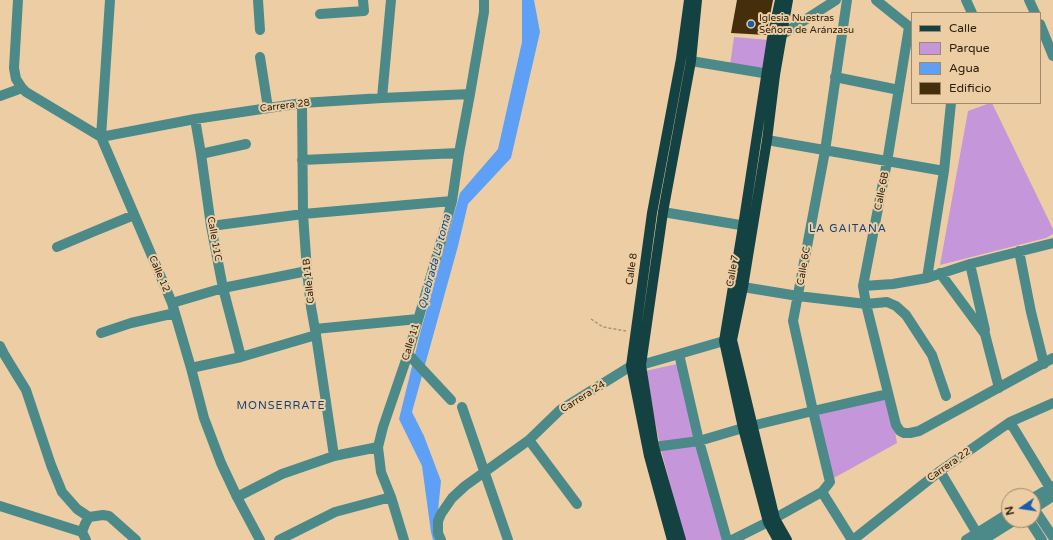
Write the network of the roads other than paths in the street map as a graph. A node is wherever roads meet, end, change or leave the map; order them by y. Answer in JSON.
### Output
{"nodes":[{"id":1,"x":18,"y":0,"type":"edge"},
{"id":2,"x":110,"y":0,"type":"edge"},
{"id":3,"x":258,"y":0,"type":"edge"},
{"id":4,"x":363,"y":0,"type":"edge"},
{"id":5,"x":391,"y":0,"type":"edge"},
{"id":6,"x":484,"y":0,"type":"edge"},
{"id":7,"x":689,"y":0,"type":"edge"},
{"id":8,"x":697,"y":0,"type":"edge"},
{"id":9,"x":780,"y":0,"type":"edge"},
{"id":10,"x":788,"y":0,"type":"edge"},
{"id":11,"x":836,"y":0,"type":"edge"},
{"id":12,"x":847,"y":0,"type":"edge"},
{"id":13,"x":876,"y":0,"type":"edge"},
{"id":14,"x":966,"y":0,"type":"edge"},
{"id":15,"x":1029,"y":0,"type":"edge"},
{"id":16,"x":972,"y":12,"type":"edge"},
{"id":17,"x":1035,"y":12,"type":"edge"},
{"id":18,"x":320,"y":14,"type":"dead end"},
{"id":19,"x":910,"y":28,"type":"edge"},
{"id":20,"x":260,"y":30,"type":"dead end"},
{"id":21,"x":1046,"y":33,"type":"edge"},
{"id":22,"x":783,"y":34,"type":"junction"},
{"id":23,"x":772,"y":38,"type":"junction"},
{"id":24,"x":260,"y":56,"type":"dead end"},
{"id":25,"x":1053,"y":56,"type":"edge"},
{"id":26,"x":691,"y":61,"type":"junction"},
{"id":27,"x":771,"y":75,"type":"junction"},
{"id":28,"x":835,"y":78,"type":"junction"},
{"id":29,"x":22,"y":88,"type":"junction"},
{"id":30,"x":899,"y":90,"type":"junction"},
{"id":31,"x":470,"y":94,"type":"junction"},
{"id":32,"x":0,"y":96,"type":"edge"},
{"id":33,"x":382,"y":98,"type":"junction"},
{"id":34,"x":302,"y":103,"type":"junction"},
{"id":35,"x":951,"y":104,"type":"edge"},
{"id":36,"x":268,"y":108,"type":"junction"},
{"id":37,"x":195,"y":119,"type":"junction"},
{"id":38,"x":101,"y":137,"type":"junction"},
{"id":39,"x":767,"y":140,"type":"junction"},
{"id":40,"x":246,"y":144,"type":"dead end"},
{"id":41,"x":825,"y":151,"type":"junction"},
{"id":42,"x":459,"y":153,"type":"junction"},
{"id":43,"x":201,"y":154,"type":"junction"},
{"id":44,"x":302,"y":160,"type":"junction"},
{"id":45,"x":887,"y":162,"type":"junction"},
{"id":46,"x":944,"y":171,"type":"junction"},
{"id":47,"x":452,"y":201,"type":"junction"},
{"id":48,"x":663,"y":212,"type":"junction"},
{"id":49,"x":303,"y":214,"type":"junction"},
{"id":50,"x":134,"y":215,"type":"junction"},
{"id":51,"x":211,"y":226,"type":"junction"},
{"id":52,"x":748,"y":227,"type":"junction"},
{"id":53,"x":1053,"y":243,"type":"edge"},
{"id":54,"x":57,"y":247,"type":"dead end"},
{"id":55,"x":1019,"y":251,"type":"junction"},
{"id":56,"x":970,"y":264,"type":"junction"},
{"id":57,"x":307,"y":271,"type":"junction"},
{"id":58,"x":940,"y":273,"type":"junction"},
{"id":59,"x":927,"y":278,"type":"junction"},
{"id":60,"x":863,"y":286,"type":"junction"},
{"id":61,"x":743,"y":287,"type":"junction"},
{"id":62,"x":223,"y":288,"type":"junction"},
{"id":63,"x":798,"y":296,"type":"junction"},
{"id":64,"x":172,"y":303,"type":"junction"},
{"id":65,"x":866,"y":304,"type":"junction"},
{"id":66,"x":175,"y":314,"type":"junction"},
{"id":67,"x":418,"y":318,"type":"junction"},
{"id":68,"x":316,"y":332,"type":"junction"},
{"id":69,"x":101,"y":333,"type":"dead end"},
{"id":70,"x":985,"y":334,"type":"junction"},
{"id":71,"x":728,"y":341,"type":"junction"},
{"id":72,"x":0,"y":346,"type":"edge"},
{"id":73,"x":408,"y":354,"type":"junction"},
{"id":74,"x":679,"y":354,"type":"junction"},
{"id":75,"x":241,"y":356,"type":"junction"},
{"id":76,"x":1049,"y":361,"type":"edge"},
{"id":77,"x":636,"y":366,"type":"junction"},
{"id":78,"x":191,"y":368,"type":"junction"},
{"id":79,"x":999,"y":388,"type":"junction"},
{"id":80,"x":888,"y":394,"type":"junction"},
{"id":81,"x":946,"y":396,"type":"dead end"},
{"id":82,"x":452,"y":400,"type":"dead end"},
{"id":83,"x":1053,"y":403,"type":"edge"},
{"id":84,"x":462,"y":407,"type":"dead end"},
{"id":85,"x":812,"y":411,"type":"junction"},
{"id":86,"x":1010,"y":422,"type":"junction"},
{"id":87,"x":747,"y":427,"type":"junction"},
{"id":88,"x":529,"y":440,"type":"junction"},
{"id":89,"x":699,"y":441,"type":"junction"},
{"id":90,"x":378,"y":447,"type":"junction"},
{"id":91,"x":654,"y":447,"type":"junction"},
{"id":92,"x":334,"y":456,"type":"junction"},
{"id":93,"x":940,"y":471,"type":"junction"},
{"id":94,"x":485,"y":472,"type":"junction"},
{"id":95,"x":1052,"y":491,"type":"edge"},
{"id":96,"x":822,"y":492,"type":"junction"},
{"id":97,"x":237,"y":496,"type":"junction"},
{"id":98,"x":391,"y":497,"type":"junction"},
{"id":99,"x":1041,"y":499,"type":"edge"},
{"id":100,"x":577,"y":504,"type":"dead end"},
{"id":101,"x":0,"y":506,"type":"edge"},
{"id":102,"x":90,"y":517,"type":"junction"},
{"id":103,"x":1041,"y":518,"type":"edge"},
{"id":104,"x":1001,"y":520,"type":"edge"},
{"id":105,"x":771,"y":521,"type":"junction"},
{"id":106,"x":1001,"y":527,"type":"edge"},
{"id":107,"x":1034,"y":528,"type":"edge"},
{"id":108,"x":84,"y":536,"type":"edge"},
{"id":109,"x":1053,"y":537,"type":"edge"},
{"id":110,"x":980,"y":538,"type":"edge"},
{"id":111,"x":136,"y":540,"type":"edge"},
{"id":112,"x":260,"y":540,"type":"edge"},
{"id":113,"x":279,"y":540,"type":"edge"},
{"id":114,"x":404,"y":540,"type":"edge"},
{"id":115,"x":441,"y":540,"type":"edge"},
{"id":116,"x":508,"y":540,"type":"edge"},
{"id":117,"x":672,"y":540,"type":"edge"},
{"id":118,"x":681,"y":540,"type":"edge"},
{"id":119,"x":727,"y":540,"type":"edge"},
{"id":120,"x":732,"y":540,"type":"edge"},
{"id":121,"x":778,"y":540,"type":"edge"},
{"id":122,"x":787,"y":540,"type":"edge"},
{"id":123,"x":853,"y":540,"type":"edge"},
{"id":124,"x":966,"y":540,"type":"edge"},
{"id":125,"x":1042,"y":540,"type":"edge"}],
"edges":[{"from":1,"to":29,"type":"street"},
{"from":2,"to":38,"type":"street","name":"Calle 12"},
{"from":3,"to":20,"type":"street"},
{"from":4,"to":18,"type":"street"},
{"from":5,"to":33,"type":"street"},
{"from":6,"to":31,"type":"street","name":"Calle 11"},
{"from":7,"to":77,"type":"main road","name":"Calle 8"},
{"from":8,"to":26,"type":"main road","name":"Calle 8"},
{"from":9,"to":23,"type":"main road","name":"Calle 7"},
{"from":10,"to":22,"type":"main road","name":"Calle 7"},
{"from":11,"to":22,"type":"street"},
{"from":12,"to":28,"type":"street","name":"Calle 6C"},
{"from":13,"to":19,"type":"street"},
{"from":14,"to":16,"type":"street"},
{"from":15,"to":17,"type":"street"},
{"from":19,"to":30,"type":"street","name":"Calle 6B"},
{"from":21,"to":25,"type":"street"},
{"from":22,"to":23,"type":"street"},
{"from":22,"to":27,"type":"main road","name":"Calle 7"},
{"from":23,"to":27,"type":"main road","name":"Calle 7"},
{"from":24,"to":36,"type":"street"},
{"from":26,"to":27,"type":"street"},
{"from":26,"to":48,"type":"main road","name":"Calle 8"},
{"from":27,"to":39,"type":"main road","name":"Calle 7"},
{"from":27,"to":52,"type":"main road","name":"Calle 7"},
{"from":28,"to":30,"type":"street"},
{"from":28,"to":41,"type":"street","name":"Calle 6C"},
{"from":29,"to":32,"type":"street"},
{"from":29,"to":38,"type":"street"},
{"from":30,"to":45,"type":"street","name":"Calle 6B"},
{"from":31,"to":33,"type":"street","name":"Carrera 28"},
{"from":31,"to":42,"type":"street","name":"Calle 11"},
{"from":33,"to":34,"type":"street","name":"Carrera 28"},
{"from":34,"to":36,"type":"street","name":"Carrera 28"},
{"from":34,"to":44,"type":"street","name":"Calle 11B"},
{"from":35,"to":46,"type":"street"},
{"from":36,"to":37,"type":"street","name":"Carrera 28"},
{"from":37,"to":38,"type":"street","name":"Carrera 28"},
{"from":37,"to":43,"type":"street","name":"Calle 11C"},
{"from":38,"to":50,"type":"street","name":"Calle 12"},
{"from":39,"to":41,"type":"street"},
{"from":39,"to":52,"type":"main road","name":"Calle 7"},
{"from":40,"to":43,"type":"street"},
{"from":41,"to":45,"type":"street"},
{"from":41,"to":63,"type":"street","name":"Calle 6C"},
{"from":42,"to":44,"type":"street"},
{"from":42,"to":47,"type":"street","name":"Calle 11"},
{"from":43,"to":51,"type":"street","name":"Calle 11C"},
{"from":44,"to":49,"type":"street","name":"Calle 11B"},
{"from":45,"to":46,"type":"street"},
{"from":45,"to":60,"type":"street","name":"Calle 6B"},
{"from":46,"to":59,"type":"street"},
{"from":47,"to":49,"type":"street"},
{"from":47,"to":67,"type":"street","name":"Calle 11"},
{"from":48,"to":52,"type":"street"},
{"from":48,"to":77,"type":"main road","name":"Calle 8"},
{"from":49,"to":51,"type":"street"},
{"from":49,"to":57,"type":"street","name":"Calle 11B"},
{"from":50,"to":54,"type":"street"},
{"from":50,"to":64,"type":"street","name":"Calle 12"},
{"from":51,"to":62,"type":"street","name":"Calle 11C"},
{"from":52,"to":61,"type":"main road","name":"Calle 7"},
{"from":52,"to":71,"type":"main road","name":"Calle 7"},
{"from":53,"to":55,"type":"street"},
{"from":55,"to":56,"type":"street"},
{"from":55,"to":76,"type":"street"},
{"from":56,"to":58,"type":"street"},
{"from":56,"to":70,"type":"street"},
{"from":57,"to":62,"type":"street"},
{"from":57,"to":68,"type":"street","name":"Calle 11B"},
{"from":58,"to":59,"type":"street"},
{"from":58,"to":70,"type":"street"},
{"from":59,"to":60,"type":"street"},
{"from":60,"to":65,"type":"street","name":"Calle 6B"},
{"from":61,"to":63,"type":"street"},
{"from":61,"to":71,"type":"main road","name":"Calle 7"},
{"from":62,"to":64,"type":"street"},
{"from":62,"to":75,"type":"street","name":"Calle 11C"},
{"from":63,"to":65,"type":"street"},
{"from":63,"to":85,"type":"street","name":"Calle 6C"},
{"from":64,"to":66,"type":"street","name":"Calle 12"},
{"from":65,"to":80,"type":"street","name":"Calle 6B"},
{"from":65,"to":81,"type":"street"},
{"from":66,"to":69,"type":"street"},
{"from":66,"to":78,"type":"street","name":"Calle 12"},
{"from":67,"to":68,"type":"street"},
{"from":67,"to":73,"type":"street","name":"Calle 11"},
{"from":68,"to":75,"type":"street"},
{"from":68,"to":92,"type":"street","name":"Calle 11B"},
{"from":70,"to":79,"type":"street"},
{"from":71,"to":74,"type":"street","name":"Carrera 24"},
{"from":71,"to":87,"type":"main road","name":"Calle 7"},
{"from":72,"to":102,"type":"street"},
{"from":73,"to":82,"type":"street"},
{"from":73,"to":90,"type":"street","name":"Calle 11"},
{"from":74,"to":77,"type":"street","name":"Carrera 24"},
{"from":74,"to":89,"type":"street"},
{"from":75,"to":78,"type":"street"},
{"from":76,"to":79,"type":"street"},
{"from":77,"to":88,"type":"street","name":"Carrera 24"},
{"from":77,"to":91,"type":"main road","name":"Calle 8"},
{"from":77,"to":117,"type":"main road","name":"Calle 8"},
{"from":78,"to":97,"type":"street","name":"Calle 12"},
{"from":79,"to":80,"type":"street","name":"Calle 6B"},
{"from":80,"to":85,"type":"street"},
{"from":83,"to":86,"type":"street","name":"Carrera 22"},
{"from":84,"to":94,"type":"street"},
{"from":85,"to":87,"type":"street"},
{"from":85,"to":96,"type":"street","name":"Calle 6C"},
{"from":86,"to":93,"type":"street","name":"Carrera 22"},
{"from":86,"to":95,"type":"street"},
{"from":87,"to":89,"type":"street"},
{"from":87,"to":105,"type":"main road","name":"Calle 7"},
{"from":88,"to":94,"type":"street","name":"Carrera 24"},
{"from":88,"to":100,"type":"street"},
{"from":89,"to":91,"type":"street"},
{"from":89,"to":119,"type":"street"},
{"from":90,"to":92,"type":"street"},
{"from":90,"to":98,"type":"street","name":"Calle 11"},
{"from":91,"to":118,"type":"main road","name":"Calle 8"},
{"from":92,"to":97,"type":"street"},
{"from":93,"to":110,"type":"street"},
{"from":93,"to":123,"type":"street","name":"Carrera 22"},
{"from":94,"to":115,"type":"street","name":"Carrera 24"},
{"from":94,"to":116,"type":"street"},
{"from":95,"to":99,"type":"street"},
{"from":96,"to":105,"type":"street"},
{"from":96,"to":123,"type":"street"},
{"from":97,"to":112,"type":"street","name":"Calle 12"},
{"from":98,"to":113,"type":"street"},
{"from":98,"to":114,"type":"street","name":"Calle 11"},
{"from":101,"to":108,"type":"street"},
{"from":102,"to":108,"type":"street"},
{"from":102,"to":111,"type":"street"},
{"from":103,"to":109,"type":"street"},
{"from":104,"to":110,"type":"street"},
{"from":105,"to":120,"type":"street"},
{"from":105,"to":121,"type":"main road","name":"Calle 7"},
{"from":105,"to":122,"type":"main road","name":"Calle 7"},
{"from":106,"to":110,"type":"street"},
{"from":107,"to":125,"type":"street"},
{"from":110,"to":124,"type":"street"}]}
